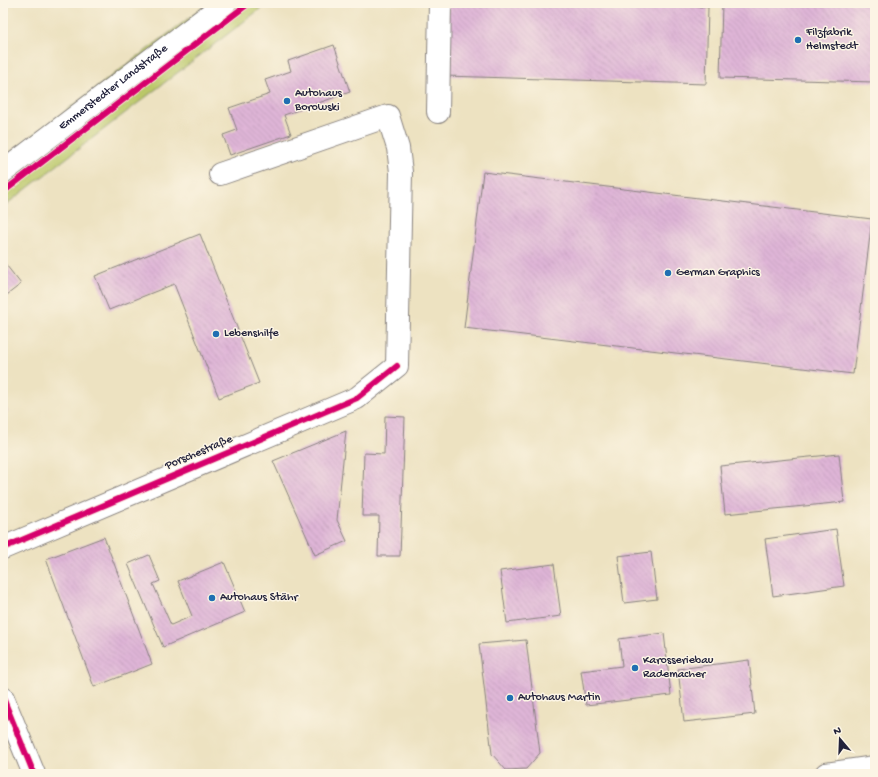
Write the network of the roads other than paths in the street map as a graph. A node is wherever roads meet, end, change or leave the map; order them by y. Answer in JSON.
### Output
{"nodes":[{"id":1,"x":225,"y":3,"type":"edge"},
{"id":2,"x":440,"y":3,"type":"edge"},
{"id":3,"x":438,"y":112,"type":"dead end"},
{"id":4,"x":3,"y":172,"type":"edge"},
{"id":5,"x":220,"y":174,"type":"dead end"},
{"id":6,"x":3,"y":548,"type":"edge"},
{"id":7,"x":3,"y":698,"type":"edge"},
{"id":8,"x":875,"y":767,"type":"edge"},
{"id":9,"x":34,"y":774,"type":"edge"},
{"id":10,"x":826,"y":774,"type":"edge"}],
"edges":[{"from":1,"to":4,"type":"street","name":"Emmerstedter Landstraße"},
{"from":2,"to":3,"type":"street"},
{"from":5,"to":6,"type":"street","name":"Porschestraße"},
{"from":7,"to":9,"type":"street"},
{"from":8,"to":10,"type":"street"}]}
